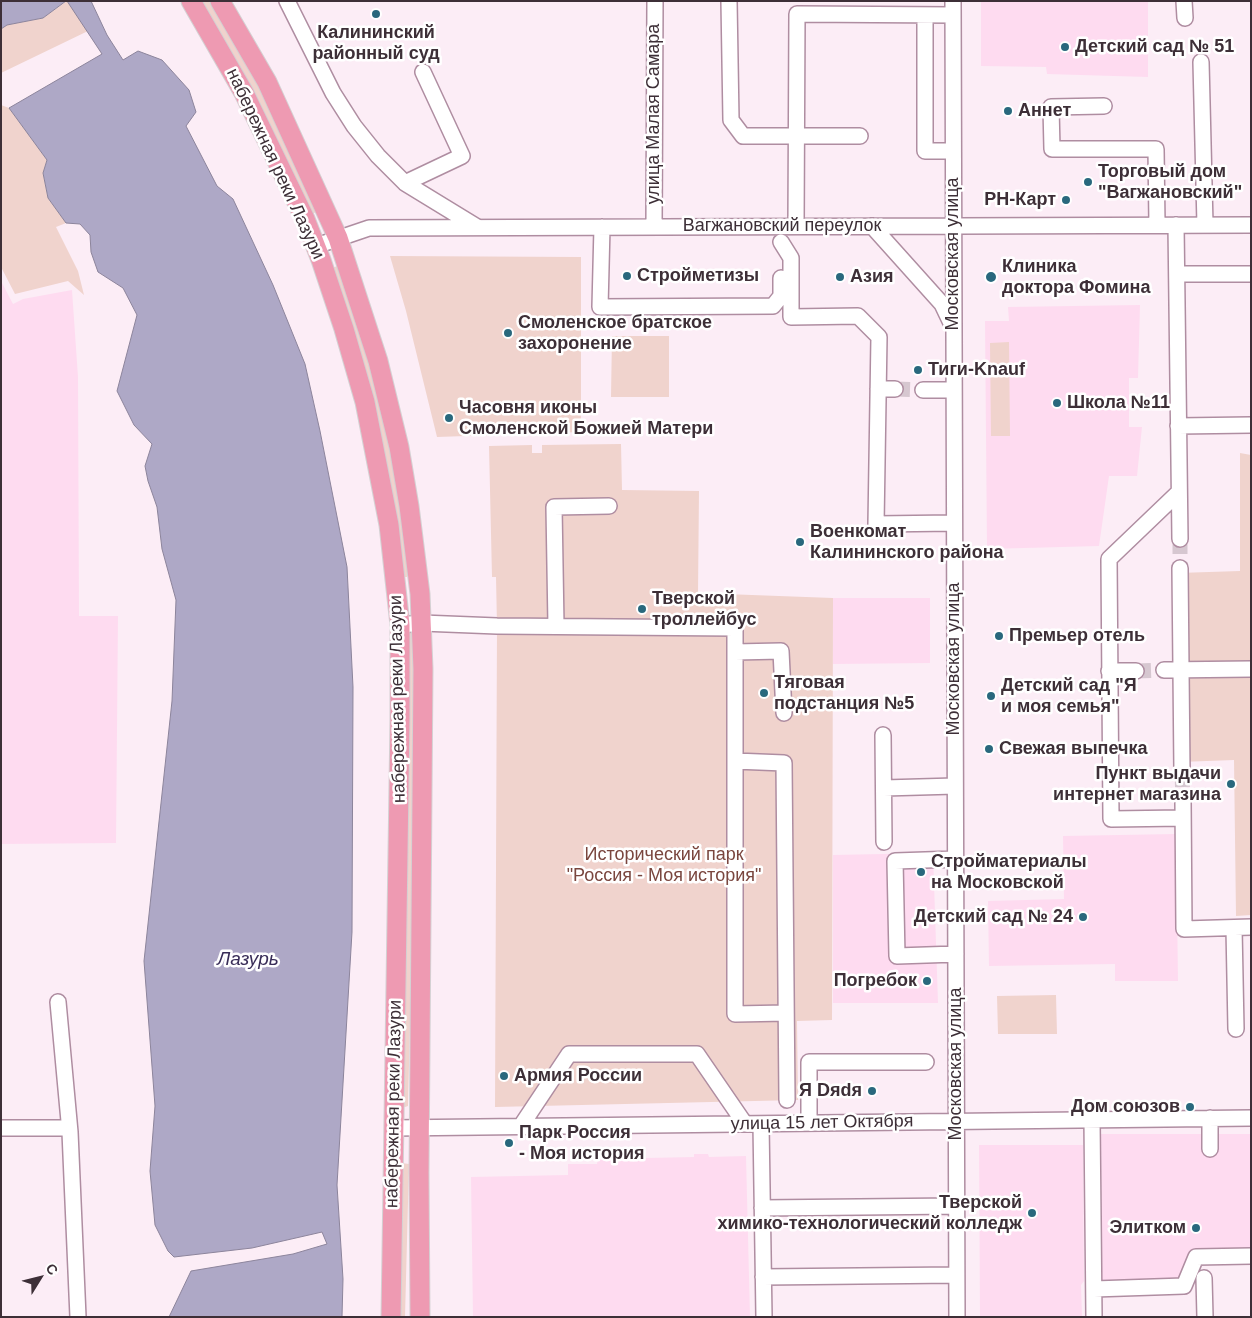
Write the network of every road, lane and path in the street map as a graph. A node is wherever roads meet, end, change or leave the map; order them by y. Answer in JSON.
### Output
{"nodes":[{"id":1,"x":191,"y":1,"type":"edge"},
{"id":2,"x":220,"y":1,"type":"edge"},
{"id":3,"x":287,"y":1,"type":"edge"},
{"id":4,"x":655,"y":1,"type":"edge"},
{"id":5,"x":729,"y":1,"type":"edge"},
{"id":6,"x":1184,"y":1,"type":"edge"},
{"id":7,"x":817,"y":8,"type":"edge"},
{"id":8,"x":953,"y":8,"type":"edge"},
{"id":9,"x":925,"y":15,"type":"junction"},
{"id":10,"x":1185,"y":18,"type":"dead end"},
{"id":11,"x":1201,"y":62,"type":"dead end"},
{"id":12,"x":423,"y":72,"type":"dead end"},
{"id":13,"x":1104,"y":106,"type":"dead end"},
{"id":14,"x":796,"y":136,"type":"junction"},
{"id":15,"x":860,"y":136,"type":"dead end"},
{"id":16,"x":953,"y":151,"type":"junction"},
{"id":17,"x":405,"y":183,"type":"junction"},
{"id":18,"x":1251,"y":224,"type":"edge"},
{"id":19,"x":1157,"y":225,"type":"junction"},
{"id":20,"x":1176,"y":225,"type":"junction"},
{"id":21,"x":1205,"y":225,"type":"junction"},
{"id":22,"x":780,"y":226,"type":"junction"},
{"id":23,"x":796,"y":226,"type":"junction"},
{"id":24,"x":872,"y":226,"type":"junction"},
{"id":25,"x":953,"y":226,"type":"junction"},
{"id":26,"x":602,"y":227,"type":"junction"},
{"id":27,"x":654,"y":227,"type":"junction"},
{"id":28,"x":478,"y":228,"type":"junction"},
{"id":29,"x":338,"y":238,"type":"junction"},
{"id":30,"x":782,"y":242,"type":"junction"},
{"id":31,"x":316,"y":246,"type":"junction"},
{"id":32,"x":1177,"y":274,"type":"junction"},
{"id":33,"x":1251,"y":274,"type":"edge"},
{"id":34,"x":954,"y":328,"type":"junction"},
{"id":35,"x":878,"y":389,"type":"junction"},
{"id":36,"x":895,"y":389,"type":"tunnel mouth"},
{"id":37,"x":923,"y":390,"type":"tunnel mouth"},
{"id":38,"x":954,"y":390,"type":"junction"},
{"id":39,"x":1251,"y":425,"type":"edge"},
{"id":40,"x":1178,"y":426,"type":"junction"},
{"id":41,"x":1179,"y":492,"type":"junction"},
{"id":42,"x":609,"y":506,"type":"dead end"},
{"id":43,"x":954,"y":523,"type":"junction"},
{"id":44,"x":1180,"y":540,"type":"tunnel mouth"},
{"id":45,"x":1180,"y":568,"type":"tunnel mouth"},
{"id":46,"x":422,"y":623,"type":"junction"},
{"id":47,"x":400,"y":625,"type":"junction"},
{"id":48,"x":556,"y":626,"type":"junction"},
{"id":49,"x":735,"y":652,"type":"junction"},
{"id":50,"x":1251,"y":669,"type":"edge"},
{"id":51,"x":1136,"y":670,"type":"tunnel mouth"},
{"id":52,"x":1164,"y":670,"type":"tunnel mouth"},
{"id":53,"x":1181,"y":670,"type":"junction"},
{"id":54,"x":1110,"y":671,"type":"junction"},
{"id":55,"x":784,"y":713,"type":"dead end"},
{"id":56,"x":883,"y":734,"type":"dead end"},
{"id":57,"x":735,"y":762,"type":"junction"},
{"id":58,"x":1182,"y":772,"type":"tunnel mouth"},
{"id":59,"x":955,"y":786,"type":"junction"},
{"id":60,"x":884,"y":788,"type":"junction"},
{"id":61,"x":1183,"y":801,"type":"tunnel mouth"},
{"id":62,"x":1183,"y":818,"type":"junction"},
{"id":63,"x":884,"y":842,"type":"dead end"},
{"id":64,"x":955,"y":859,"type":"junction"},
{"id":65,"x":1251,"y":927,"type":"edge"},
{"id":66,"x":1234,"y":928,"type":"junction"},
{"id":67,"x":956,"y":954,"type":"junction"},
{"id":68,"x":58,"y":1002,"type":"dead end"},
{"id":69,"x":786,"y":1013,"type":"junction"},
{"id":70,"x":1236,"y":1029,"type":"dead end"},
{"id":71,"x":926,"y":1062,"type":"dead end"},
{"id":72,"x":787,"y":1100,"type":"dead end"},
{"id":73,"x":1210,"y":1118,"type":"junction"},
{"id":74,"x":1251,"y":1118,"type":"edge"},
{"id":75,"x":1092,"y":1120,"type":"junction"},
{"id":76,"x":956,"y":1121,"type":"junction"},
{"id":77,"x":809,"y":1123,"type":"junction"},
{"id":78,"x":745,"y":1124,"type":"junction"},
{"id":79,"x":761,"y":1124,"type":"junction"},
{"id":80,"x":521,"y":1126,"type":"junction"},
{"id":81,"x":1,"y":1128,"type":"edge"},
{"id":82,"x":69,"y":1128,"type":"junction"},
{"id":83,"x":393,"y":1128,"type":"junction"},
{"id":84,"x":419,"y":1128,"type":"junction"},
{"id":85,"x":1210,"y":1149,"type":"dead end"},
{"id":86,"x":956,"y":1206,"type":"junction"},
{"id":87,"x":762,"y":1208,"type":"junction"},
{"id":88,"x":1251,"y":1256,"type":"edge"},
{"id":89,"x":956,"y":1275,"type":"junction"},
{"id":90,"x":763,"y":1277,"type":"junction"},
{"id":91,"x":1204,"y":1278,"type":"dead end"},
{"id":92,"x":1094,"y":1289,"type":"junction"},
{"id":93,"x":78,"y":1317,"type":"edge"},
{"id":94,"x":391,"y":1317,"type":"edge"},
{"id":95,"x":420,"y":1317,"type":"edge"},
{"id":96,"x":764,"y":1317,"type":"edge"},
{"id":97,"x":957,"y":1317,"type":"edge"},
{"id":98,"x":1094,"y":1317,"type":"edge"},
{"id":99,"x":1205,"y":1317,"type":"edge"}],
"edges":[{"from":1,"to":31,"type":"main road","name":"набережная реки Лазури"},
{"from":2,"to":29,"type":"main road","name":"набережная реки Лазури"},
{"from":3,"to":17,"type":"street"},
{"from":4,"to":27,"type":"street","name":"улица Малая Самара"},
{"from":5,"to":14,"type":"street"},
{"from":6,"to":10,"type":"street"},
{"from":7,"to":9,"type":"street"},
{"from":7,"to":14,"type":"street"},
{"from":8,"to":9,"type":"street"},
{"from":8,"to":16,"type":"street","name":"Московская улица"},
{"from":9,"to":16,"type":"street"},
{"from":11,"to":21,"type":"street"},
{"from":12,"to":17,"type":"street"},
{"from":13,"to":19,"type":"street"},
{"from":14,"to":15,"type":"street"},
{"from":14,"to":23,"type":"street"},
{"from":16,"to":25,"type":"street","name":"Московская улица"},
{"from":17,"to":28,"type":"street"},
{"from":18,"to":21,"type":"street","name":"Вагжановский переулок"},
{"from":19,"to":20,"type":"street","name":"Вагжановский переулок"},
{"from":19,"to":25,"type":"street","name":"Вагжановский переулок"},
{"from":20,"to":21,"type":"street","name":"Вагжановский переулок"},
{"from":20,"to":32,"type":"street"},
{"from":22,"to":23,"type":"street","name":"Вагжановский переулок"},
{"from":22,"to":27,"type":"street","name":"Вагжановский переулок"},
{"from":22,"to":30,"type":"street"},
{"from":23,"to":24,"type":"street","name":"Вагжановский переулок"},
{"from":24,"to":25,"type":"street","name":"Вагжановский переулок"},
{"from":24,"to":34,"type":"street"},
{"from":25,"to":34,"type":"street","name":"Московская улица"},
{"from":26,"to":27,"type":"street","name":"Вагжановский переулок"},
{"from":26,"to":28,"type":"street","name":"Вагжановский переулок"},
{"from":26,"to":30,"type":"street"},
{"from":28,"to":29,"type":"street","name":"Вагжановский переулок"},
{"from":29,"to":31,"type":"street","name":"Вагжановский переулок"},
{"from":29,"to":46,"type":"main road","name":"набережная реки Лазури"},
{"from":30,"to":35,"type":"street"},
{"from":31,"to":47,"type":"main road","name":"набережная реки Лазури"},
{"from":32,"to":33,"type":"street"},
{"from":32,"to":40,"type":"street"},
{"from":34,"to":38,"type":"street","name":"Московская улица"},
{"from":35,"to":36,"type":"street"},
{"from":35,"to":43,"type":"street"},
{"from":37,"to":38,"type":"street"},
{"from":38,"to":43,"type":"street","name":"Московская улица"},
{"from":39,"to":40,"type":"street"},
{"from":40,"to":41,"type":"street"},
{"from":41,"to":44,"type":"street"},
{"from":41,"to":54,"type":"street"},
{"from":42,"to":48,"type":"street"},
{"from":43,"to":59,"type":"street","name":"Московская улица"},
{"from":45,"to":53,"type":"street"},
{"from":46,"to":47,"type":"street"},
{"from":46,"to":48,"type":"street"},
{"from":46,"to":84,"type":"main road","name":"набережная реки Лазури"},
{"from":47,"to":83,"type":"main road","name":"набережная реки Лазури"},
{"from":48,"to":49,"type":"street"},
{"from":49,"to":55,"type":"street"},
{"from":49,"to":57,"type":"street"},
{"from":50,"to":53,"type":"street"},
{"from":51,"to":54,"type":"street"},
{"from":52,"to":53,"type":"street"},
{"from":53,"to":58,"type":"street"},
{"from":54,"to":62,"type":"street"},
{"from":56,"to":60,"type":"street"},
{"from":57,"to":69,"type":"street"},
{"from":57,"to":69,"type":"street"},
{"from":59,"to":60,"type":"street"},
{"from":59,"to":64,"type":"street","name":"Московская улица"},
{"from":60,"to":63,"type":"street"},
{"from":61,"to":62,"type":"street"},
{"from":62,"to":66,"type":"street"},
{"from":64,"to":67,"type":"street","name":"Московская улица"},
{"from":64,"to":67,"type":"street"},
{"from":65,"to":66,"type":"street"},
{"from":66,"to":70,"type":"street"},
{"from":67,"to":76,"type":"street","name":"Московская улица"},
{"from":68,"to":82,"type":"street"},
{"from":69,"to":72,"type":"street"},
{"from":71,"to":77,"type":"street"},
{"from":73,"to":74,"type":"street","name":"улица 15 лет Октября"},
{"from":73,"to":75,"type":"street","name":"улица 15 лет Октября"},
{"from":73,"to":85,"type":"street"},
{"from":75,"to":76,"type":"street","name":"улица 15 лет Октября"},
{"from":75,"to":92,"type":"street"},
{"from":76,"to":77,"type":"street","name":"улица 15 лет Октября"},
{"from":76,"to":86,"type":"street","name":"Московская улица"},
{"from":77,"to":79,"type":"street","name":"улица 15 лет Октября"},
{"from":78,"to":79,"type":"street","name":"улица 15 лет Октября"},
{"from":78,"to":80,"type":"street","name":"улица 15 лет Октября"},
{"from":78,"to":80,"type":"street"},
{"from":79,"to":87,"type":"street"},
{"from":80,"to":84,"type":"street","name":"улица 15 лет Октября"},
{"from":81,"to":82,"type":"street"},
{"from":82,"to":93,"type":"street"},
{"from":83,"to":84,"type":"street","name":"улица 15 лет Октября"},
{"from":83,"to":94,"type":"main road","name":"набережная реки Лазури"},
{"from":84,"to":95,"type":"main road","name":"набережная реки Лазури"},
{"from":86,"to":87,"type":"street"},
{"from":86,"to":89,"type":"street","name":"Московская улица"},
{"from":87,"to":90,"type":"street"},
{"from":88,"to":92,"type":"street"},
{"from":89,"to":90,"type":"street"},
{"from":89,"to":97,"type":"street","name":"Московская улица"},
{"from":90,"to":96,"type":"street"},
{"from":91,"to":99,"type":"street"},
{"from":92,"to":98,"type":"street"}]}
